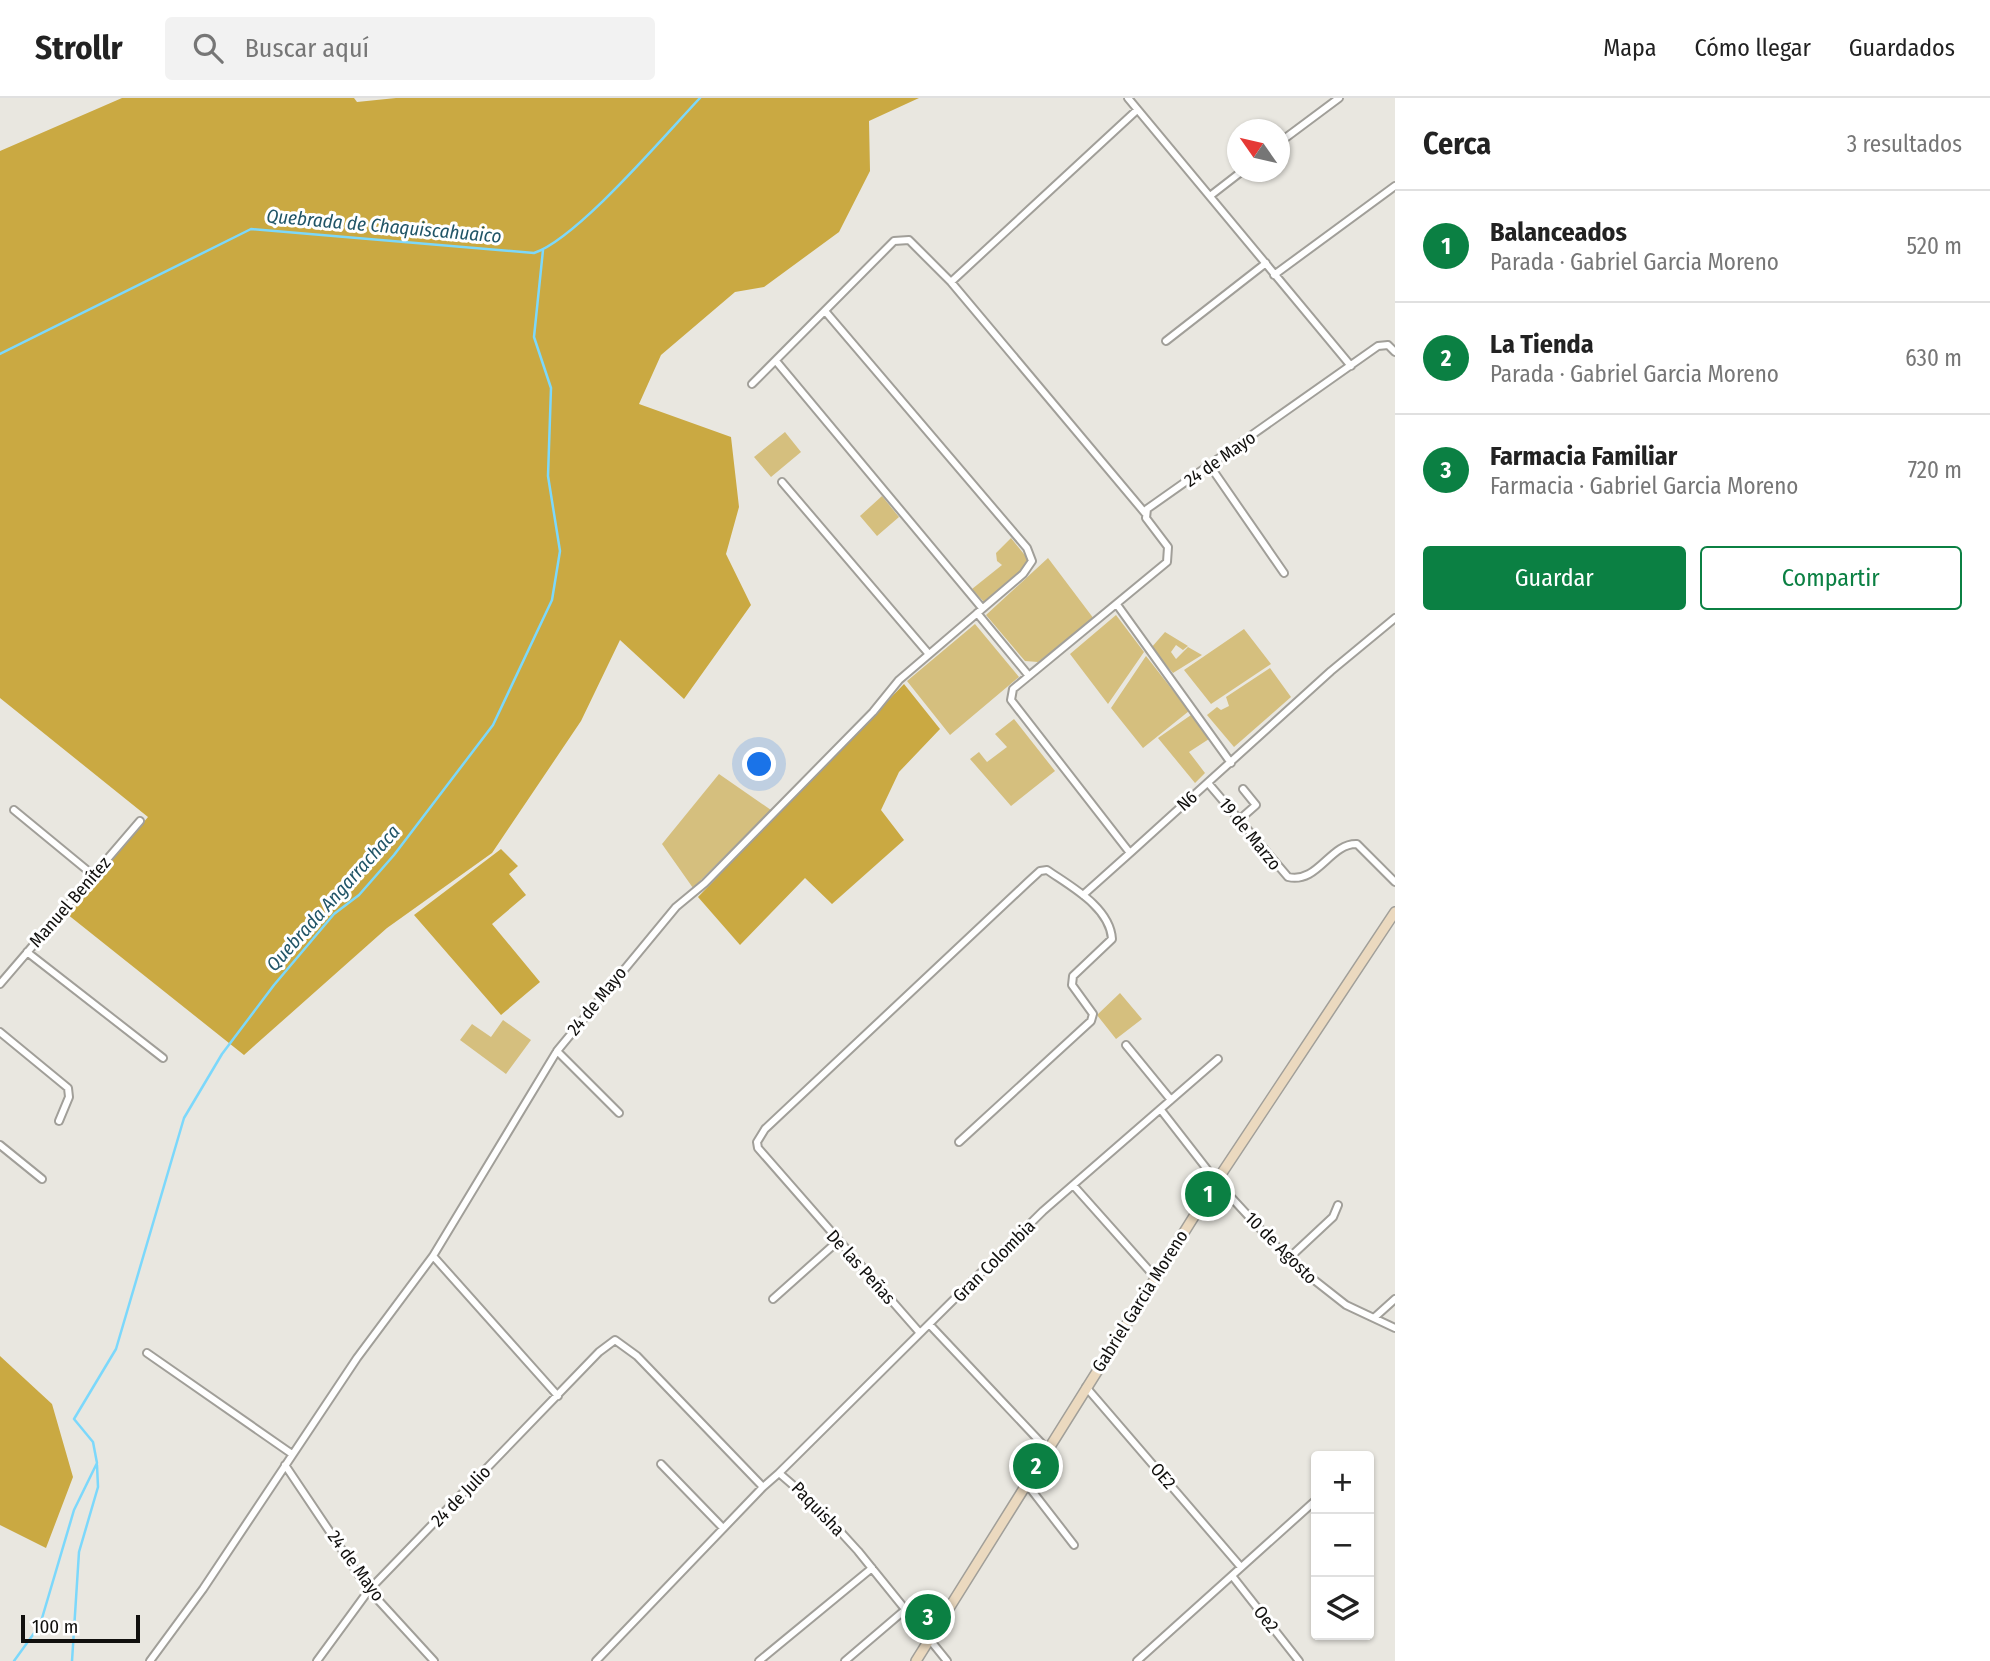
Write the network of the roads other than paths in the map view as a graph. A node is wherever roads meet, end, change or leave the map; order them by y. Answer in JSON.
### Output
{"nodes":[{"id":1,"x":1128,"y":98,"type":"edge"},
{"id":2,"x":1339,"y":98,"type":"edge"},
{"id":3,"x":1137,"y":110,"type":"junction"},
{"id":4,"x":1290,"y":134,"type":"edge"},
{"id":5,"x":1228,"y":182,"type":"edge"},
{"id":6,"x":1395,"y":186,"type":"edge"},
{"id":7,"x":1210,"y":196,"type":"junction"},
{"id":8,"x":1266,"y":263,"type":"junction"},
{"id":9,"x":1274,"y":275,"type":"junction"},
{"id":10,"x":951,"y":282,"type":"junction"},
{"id":11,"x":825,"y":311,"type":"junction"},
{"id":12,"x":1166,"y":341,"type":"dead end"},
{"id":13,"x":1395,"y":352,"type":"edge"},
{"id":14,"x":776,"y":361,"type":"junction"},
{"id":15,"x":1351,"y":366,"type":"junction"},
{"id":16,"x":752,"y":384,"type":"dead end"},
{"id":17,"x":1210,"y":466,"type":"junction"},
{"id":18,"x":782,"y":482,"type":"dead end"},
{"id":19,"x":1145,"y":513,"type":"junction"},
{"id":20,"x":1284,"y":572,"type":"dead end"},
{"id":21,"x":1118,"y":606,"type":"junction"},
{"id":22,"x":980,"y":610,"type":"junction"},
{"id":23,"x":1395,"y":618,"type":"edge"},
{"id":24,"x":929,"y":653,"type":"junction"},
{"id":25,"x":1029,"y":676,"type":"junction"},
{"id":26,"x":1231,"y":763,"type":"junction"},
{"id":27,"x":1208,"y":783,"type":"junction"},
{"id":28,"x":1243,"y":789,"type":"dead end"},
{"id":29,"x":14,"y":810,"type":"dead end"},
{"id":30,"x":1238,"y":820,"type":"junction"},
{"id":31,"x":140,"y":821,"type":"dead end"},
{"id":32,"x":1130,"y":853,"type":"junction"},
{"id":33,"x":93,"y":875,"type":"junction"},
{"id":34,"x":1395,"y":882,"type":"edge"},
{"id":35,"x":1083,"y":895,"type":"junction"},
{"id":36,"x":1395,"y":912,"type":"edge"},
{"id":37,"x":27,"y":952,"type":"junction"},
{"id":38,"x":0,"y":984,"type":"edge"},
{"id":39,"x":0,"y":1032,"type":"edge"},
{"id":40,"x":1126,"y":1045,"type":"dead end"},
{"id":41,"x":557,"y":1051,"type":"junction"},
{"id":42,"x":163,"y":1058,"type":"dead end"},
{"id":43,"x":1218,"y":1059,"type":"dead end"},
{"id":44,"x":1171,"y":1100,"type":"junction"},
{"id":45,"x":1161,"y":1110,"type":"junction"},
{"id":46,"x":619,"y":1113,"type":"dead end"},
{"id":47,"x":59,"y":1121,"type":"dead end"},
{"id":48,"x":959,"y":1142,"type":"dead end"},
{"id":49,"x":0,"y":1145,"type":"edge"},
{"id":50,"x":42,"y":1179,"type":"dead end"},
{"id":51,"x":1217,"y":1182,"type":"junction"},
{"id":52,"x":1073,"y":1185,"type":"junction"},
{"id":53,"x":1338,"y":1205,"type":"dead end"},
{"id":54,"x":838,"y":1241,"type":"junction"},
{"id":55,"x":433,"y":1256,"type":"junction"},
{"id":56,"x":1288,"y":1259,"type":"junction"},
{"id":57,"x":1155,"y":1278,"type":"junction"},
{"id":58,"x":772,"y":1299,"type":"dead end"},
{"id":59,"x":1395,"y":1299,"type":"edge"},
{"id":60,"x":1375,"y":1317,"type":"junction"},
{"id":61,"x":930,"y":1325,"type":"junction"},
{"id":62,"x":1395,"y":1328,"type":"edge"},
{"id":63,"x":920,"y":1333,"type":"junction"},
{"id":64,"x":615,"y":1340,"type":"joint"},
{"id":65,"x":147,"y":1353,"type":"dead end"},
{"id":66,"x":1086,"y":1387,"type":"junction"},
{"id":67,"x":558,"y":1396,"type":"junction"},
{"id":68,"x":1046,"y":1448,"type":"junction"},
{"id":69,"x":292,"y":1454,"type":"junction"},
{"id":70,"x":661,"y":1464,"type":"dead end"},
{"id":71,"x":285,"y":1465,"type":"junction"},
{"id":72,"x":779,"y":1473,"type":"junction"},
{"id":73,"x":1025,"y":1482,"type":"junction"},
{"id":74,"x":763,"y":1487,"type":"junction"},
{"id":75,"x":1311,"y":1504,"type":"edge"},
{"id":76,"x":723,"y":1528,"type":"junction"},
{"id":77,"x":1074,"y":1545,"type":"dead end"},
{"id":78,"x":1240,"y":1566,"type":"junction"},
{"id":79,"x":872,"y":1568,"type":"junction"},
{"id":80,"x":1233,"y":1577,"type":"junction"},
{"id":81,"x":369,"y":1590,"type":"junction"},
{"id":82,"x":906,"y":1609,"type":"junction"},
{"id":83,"x":930,"y":1639,"type":"junction"},
{"id":84,"x":150,"y":1661,"type":"edge"},
{"id":85,"x":317,"y":1661,"type":"edge"},
{"id":86,"x":434,"y":1661,"type":"edge"},
{"id":87,"x":596,"y":1661,"type":"edge"},
{"id":88,"x":760,"y":1661,"type":"edge"},
{"id":89,"x":845,"y":1661,"type":"edge"},
{"id":90,"x":916,"y":1661,"type":"edge"},
{"id":91,"x":947,"y":1661,"type":"edge"},
{"id":92,"x":1137,"y":1661,"type":"edge"},
{"id":93,"x":1299,"y":1661,"type":"edge"}],
"edges":[{"from":1,"to":3,"type":"street"},
{"from":2,"to":4,"type":"street"},
{"from":3,"to":7,"type":"street"},
{"from":3,"to":10,"type":"street"},
{"from":5,"to":7,"type":"street"},
{"from":6,"to":9,"type":"street"},
{"from":7,"to":8,"type":"street"},
{"from":8,"to":9,"type":"street"},
{"from":8,"to":12,"type":"street"},
{"from":9,"to":15,"type":"street"},
{"from":10,"to":11,"type":"street"},
{"from":10,"to":19,"type":"street"},
{"from":11,"to":14,"type":"street"},
{"from":11,"to":22,"type":"street","name":"24 de Mayo"},
{"from":13,"to":15,"type":"street","name":"24 de Mayo"},
{"from":14,"to":16,"type":"street"},
{"from":14,"to":22,"type":"street"},
{"from":15,"to":17,"type":"street","name":"24 de Mayo"},
{"from":17,"to":19,"type":"street","name":"24 de Mayo"},
{"from":17,"to":20,"type":"street"},
{"from":18,"to":24,"type":"street"},
{"from":19,"to":21,"type":"street"},
{"from":21,"to":25,"type":"street"},
{"from":21,"to":26,"type":"street"},
{"from":22,"to":24,"type":"street","name":"24 de Mayo"},
{"from":22,"to":25,"type":"street"},
{"from":23,"to":26,"type":"street","name":"N6"},
{"from":24,"to":41,"type":"street","name":"24 de Mayo"},
{"from":25,"to":32,"type":"street"},
{"from":26,"to":27,"type":"street","name":"N6"},
{"from":27,"to":30,"type":"street","name":"19 de Marzo"},
{"from":27,"to":32,"type":"street","name":"N6"},
{"from":28,"to":30,"type":"street"},
{"from":29,"to":33,"type":"street"},
{"from":30,"to":34,"type":"street","name":"19 de Marzo"},
{"from":31,"to":33,"type":"street","name":"Manuel Benítez"},
{"from":32,"to":35,"type":"street","name":"N6"},
{"from":33,"to":37,"type":"street","name":"Manuel Benítez"},
{"from":35,"to":48,"type":"street"},
{"from":35,"to":54,"type":"street","name":"De las Peñas"},
{"from":36,"to":51,"type":"street","name":"Gabriel Garcia Moreno"},
{"from":37,"to":38,"type":"street","name":"Manuel Benítez"},
{"from":37,"to":42,"type":"street"},
{"from":39,"to":47,"type":"street"},
{"from":40,"to":44,"type":"street"},
{"from":41,"to":46,"type":"street"},
{"from":41,"to":55,"type":"street","name":"24 de Mayo"},
{"from":43,"to":44,"type":"street","name":"Gran Colombia"},
{"from":44,"to":45,"type":"street","name":"Gran Colombia"},
{"from":45,"to":51,"type":"street","name":"10 de Agosto"},
{"from":45,"to":52,"type":"street","name":"Gran Colombia"},
{"from":49,"to":50,"type":"street"},
{"from":51,"to":56,"type":"street","name":"10 de Agosto"},
{"from":51,"to":57,"type":"street","name":"Gabriel Garcia Moreno"},
{"from":52,"to":57,"type":"street"},
{"from":52,"to":61,"type":"street","name":"Gran Colombia"},
{"from":53,"to":56,"type":"street"},
{"from":54,"to":58,"type":"street"},
{"from":54,"to":63,"type":"street","name":"De las Peñas"},
{"from":55,"to":67,"type":"street"},
{"from":55,"to":69,"type":"street","name":"24 de Mayo"},
{"from":56,"to":60,"type":"street","name":"10 de Agosto"},
{"from":57,"to":66,"type":"street","name":"Gabriel Garcia Moreno"},
{"from":59,"to":60,"type":"street"},
{"from":60,"to":62,"type":"street","name":"10 de Agosto"},
{"from":61,"to":63,"type":"street","name":"Gran Colombia"},
{"from":61,"to":68,"type":"street"},
{"from":63,"to":72,"type":"street","name":"Gran Colombia"},
{"from":64,"to":67,"type":"street","name":"24 de Julio"},
{"from":64,"to":74,"type":"street","name":"Paquisha"},
{"from":65,"to":69,"type":"street"},
{"from":66,"to":68,"type":"street","name":"Gabriel Garcia Moreno"},
{"from":66,"to":78,"type":"street","name":"OE2"},
{"from":67,"to":81,"type":"street","name":"24 de Julio"},
{"from":68,"to":73,"type":"street","name":"Gabriel Garcia Moreno"},
{"from":69,"to":71,"type":"street","name":"24 de Mayo"},
{"from":70,"to":76,"type":"street"},
{"from":71,"to":81,"type":"street","name":"24 de Mayo"},
{"from":71,"to":84,"type":"street","name":"24 de Mayo"},
{"from":72,"to":74,"type":"street","name":"Paquisha"},
{"from":72,"to":79,"type":"street","name":"Paquisha"},
{"from":73,"to":77,"type":"street"},
{"from":73,"to":83,"type":"street","name":"Gabriel Garcia Moreno"},
{"from":74,"to":76,"type":"street"},
{"from":75,"to":78,"type":"street"},
{"from":76,"to":87,"type":"street"},
{"from":78,"to":80,"type":"street"},
{"from":79,"to":82,"type":"street","name":"Paquisha"},
{"from":79,"to":88,"type":"street"},
{"from":80,"to":92,"type":"street"},
{"from":80,"to":93,"type":"street","name":"Oe2"},
{"from":81,"to":85,"type":"street","name":"24 de Julio"},
{"from":81,"to":86,"type":"street","name":"24 de Mayo"},
{"from":82,"to":83,"type":"street","name":"Paquisha"},
{"from":82,"to":89,"type":"street"},
{"from":83,"to":90,"type":"street","name":"Gabriel Garcia Moreno"},
{"from":83,"to":91,"type":"street","name":"Paquisha"}]}
